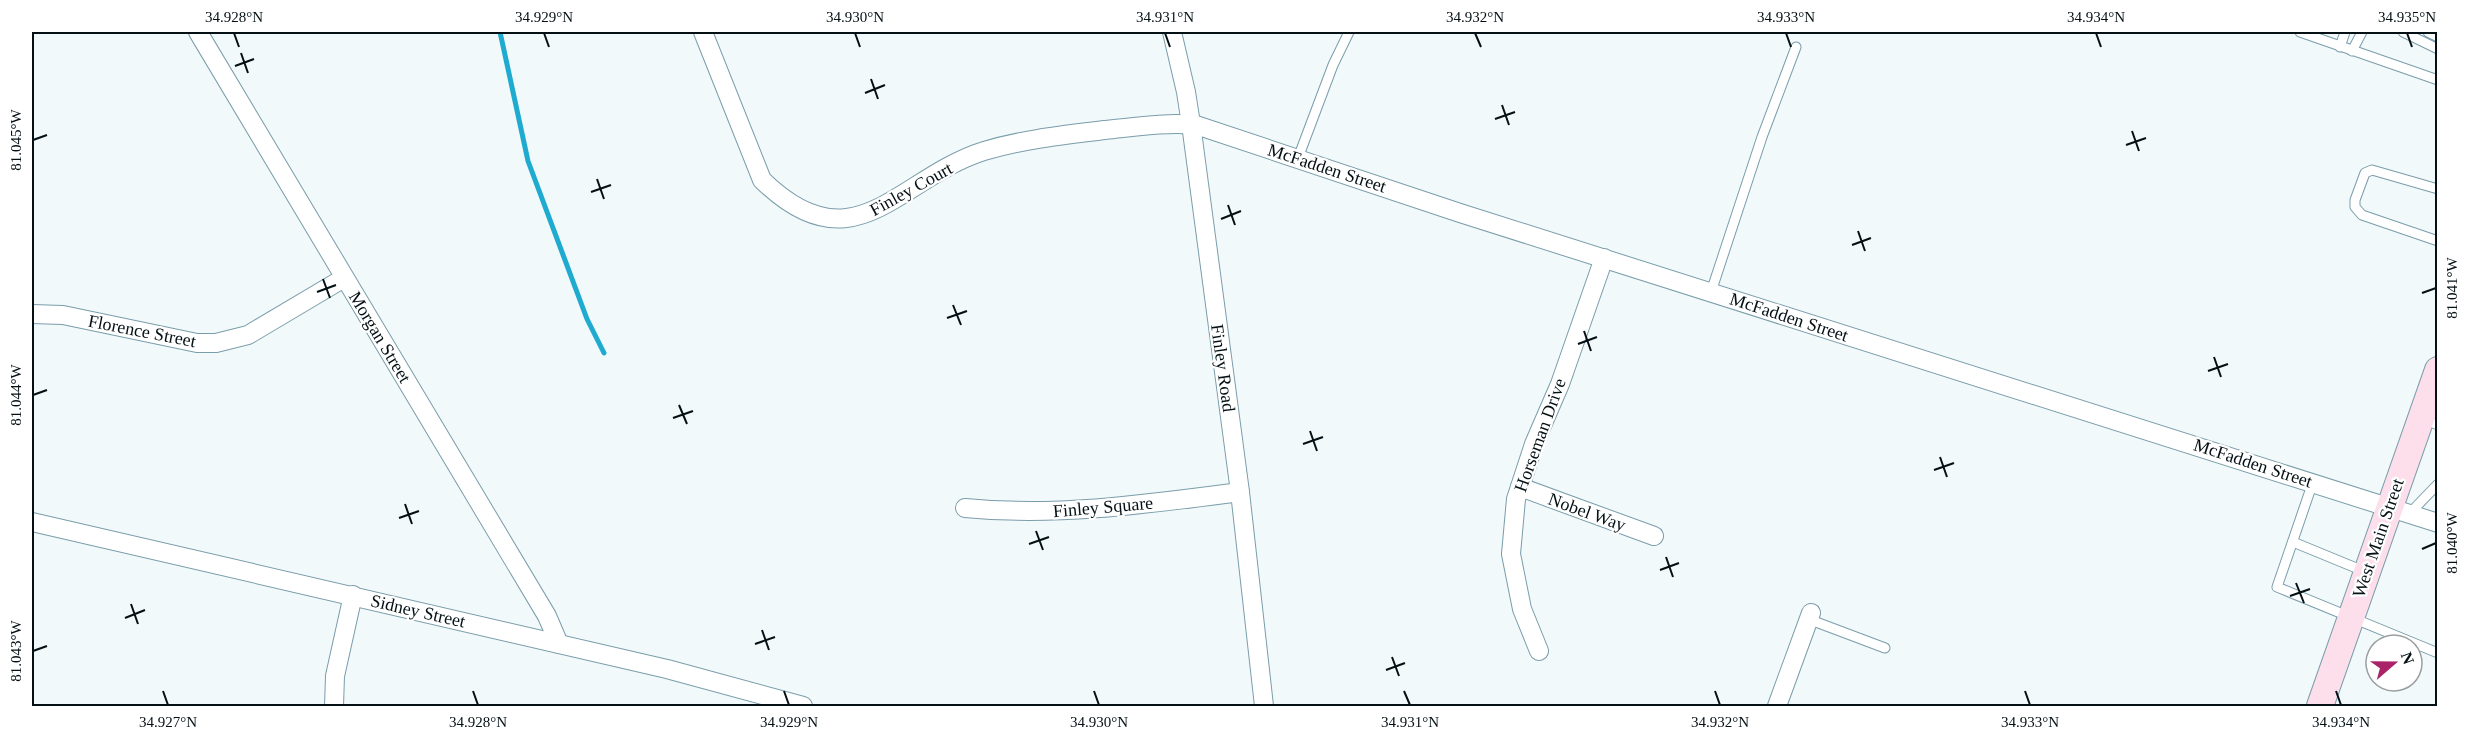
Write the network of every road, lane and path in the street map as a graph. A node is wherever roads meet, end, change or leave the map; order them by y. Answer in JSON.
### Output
{"nodes":[{"id":1,"x":198,"y":32,"type":"edge"},
{"id":2,"x":703,"y":32,"type":"edge"},
{"id":3,"x":1172,"y":32,"type":"edge"},
{"id":4,"x":1349,"y":32,"type":"edge"},
{"id":5,"x":2300,"y":32,"type":"edge"},
{"id":6,"x":2345,"y":32,"type":"edge"},
{"id":7,"x":2356,"y":32,"type":"edge"},
{"id":8,"x":2362,"y":32,"type":"edge"},
{"id":9,"x":2403,"y":32,"type":"edge"},
{"id":10,"x":2427,"y":32,"type":"edge"},
{"id":11,"x":2438,"y":37,"type":"edge"},
{"id":12,"x":1796,"y":47,"type":"dead end"},
{"id":13,"x":2346,"y":49,"type":"junction"},
{"id":14,"x":2438,"y":50,"type":"edge"},
{"id":15,"x":2438,"y":80,"type":"edge"},
{"id":16,"x":1191,"y":124,"type":"junction"},
{"id":17,"x":1298,"y":158,"type":"junction"},
{"id":18,"x":2438,"y":189,"type":"edge"},
{"id":19,"x":2438,"y":241,"type":"edge"},
{"id":20,"x":1604,"y":258,"type":"junction"},
{"id":21,"x":344,"y":278,"type":"junction"},
{"id":22,"x":1711,"y":292,"type":"junction"},
{"id":23,"x":32,"y":314,"type":"edge"},
{"id":24,"x":2438,"y":370,"type":"edge"},
{"id":25,"x":2429,"y":421,"type":"edge"},
{"id":26,"x":2313,"y":482,"type":"junction"},
{"id":27,"x":2438,"y":484,"type":"edge"},
{"id":28,"x":1520,"y":487,"type":"junction"},
{"id":29,"x":1240,"y":492,"type":"junction"},
{"id":30,"x":965,"y":508,"type":"dead end"},
{"id":31,"x":2400,"y":509,"type":"junction"},
{"id":32,"x":32,"y":522,"type":"edge"},
{"id":33,"x":2438,"y":523,"type":"edge"},
{"id":34,"x":1654,"y":536,"type":"dead end"},
{"id":35,"x":2293,"y":542,"type":"junction"},
{"id":36,"x":2366,"y":572,"type":"junction"},
{"id":37,"x":352,"y":595,"type":"junction"},
{"id":38,"x":1809,"y":616,"type":"joint"},
{"id":39,"x":2350,"y":619,"type":"junction"},
{"id":40,"x":559,"y":644,"type":"junction"},
{"id":41,"x":1885,"y":648,"type":"dead end"},
{"id":42,"x":1539,"y":651,"type":"dead end"},
{"id":43,"x":2438,"y":653,"type":"edge"},
{"id":44,"x":334,"y":706,"type":"edge"},
{"id":45,"x":804,"y":706,"type":"edge"},
{"id":46,"x":1264,"y":706,"type":"edge"},
{"id":47,"x":1777,"y":706,"type":"edge"},
{"id":48,"x":2320,"y":706,"type":"edge"}],
"edges":[{"from":1,"to":21,"type":"street","name":"Morgan Street"},
{"from":2,"to":16,"type":"street","name":"Finley Court"},
{"from":3,"to":16,"type":"street","name":"Finley Road"},
{"from":4,"to":17,"type":"lane"},
{"from":5,"to":13,"type":"lane"},
{"from":6,"to":13,"type":"lane"},
{"from":7,"to":13,"type":"lane"},
{"from":8,"to":13,"type":"lane"},
{"from":9,"to":14,"type":"lane"},
{"from":10,"to":11,"type":"lane"},
{"from":12,"to":22,"type":"lane"},
{"from":13,"to":15,"type":"lane"},
{"from":16,"to":17,"type":"street","name":"McFadden Street"},
{"from":16,"to":29,"type":"street","name":"Finley Road"},
{"from":17,"to":20,"type":"street","name":"McFadden Street"},
{"from":18,"to":19,"type":"lane"},
{"from":20,"to":22,"type":"street","name":"McFadden Street"},
{"from":20,"to":28,"type":"street","name":"Horseman Drive"},
{"from":21,"to":23,"type":"street","name":"Florence Street"},
{"from":21,"to":40,"type":"street","name":"Morgan Street"},
{"from":22,"to":26,"type":"street","name":"McFadden Street"},
{"from":24,"to":25,"type":"main road","name":"West Main Street"},
{"from":25,"to":31,"type":"main road","name":"West Main Street"},
{"from":26,"to":31,"type":"street","name":"McFadden Street"},
{"from":26,"to":35,"type":"lane"},
{"from":27,"to":31,"type":"lane"},
{"from":28,"to":34,"type":"street","name":"Nobel Way"},
{"from":28,"to":42,"type":"street","name":"Horseman Drive"},
{"from":29,"to":30,"type":"street","name":"Finley Square"},
{"from":29,"to":46,"type":"street","name":"Finley Road"},
{"from":31,"to":33,"type":"street","name":"McFadden Street"},
{"from":31,"to":36,"type":"main road","name":"West Main Street"},
{"from":32,"to":37,"type":"street","name":"Sidney Street"},
{"from":35,"to":36,"type":"lane"},
{"from":35,"to":39,"type":"lane"},
{"from":36,"to":39,"type":"main road","name":"West Main Street"},
{"from":37,"to":40,"type":"street","name":"Sidney Street"},
{"from":37,"to":44,"type":"street"},
{"from":38,"to":41,"type":"lane"},
{"from":38,"to":47,"type":"street"},
{"from":39,"to":43,"type":"lane"},
{"from":39,"to":48,"type":"main road","name":"West Main Street"},
{"from":40,"to":45,"type":"street","name":"Sidney Street"}]}
